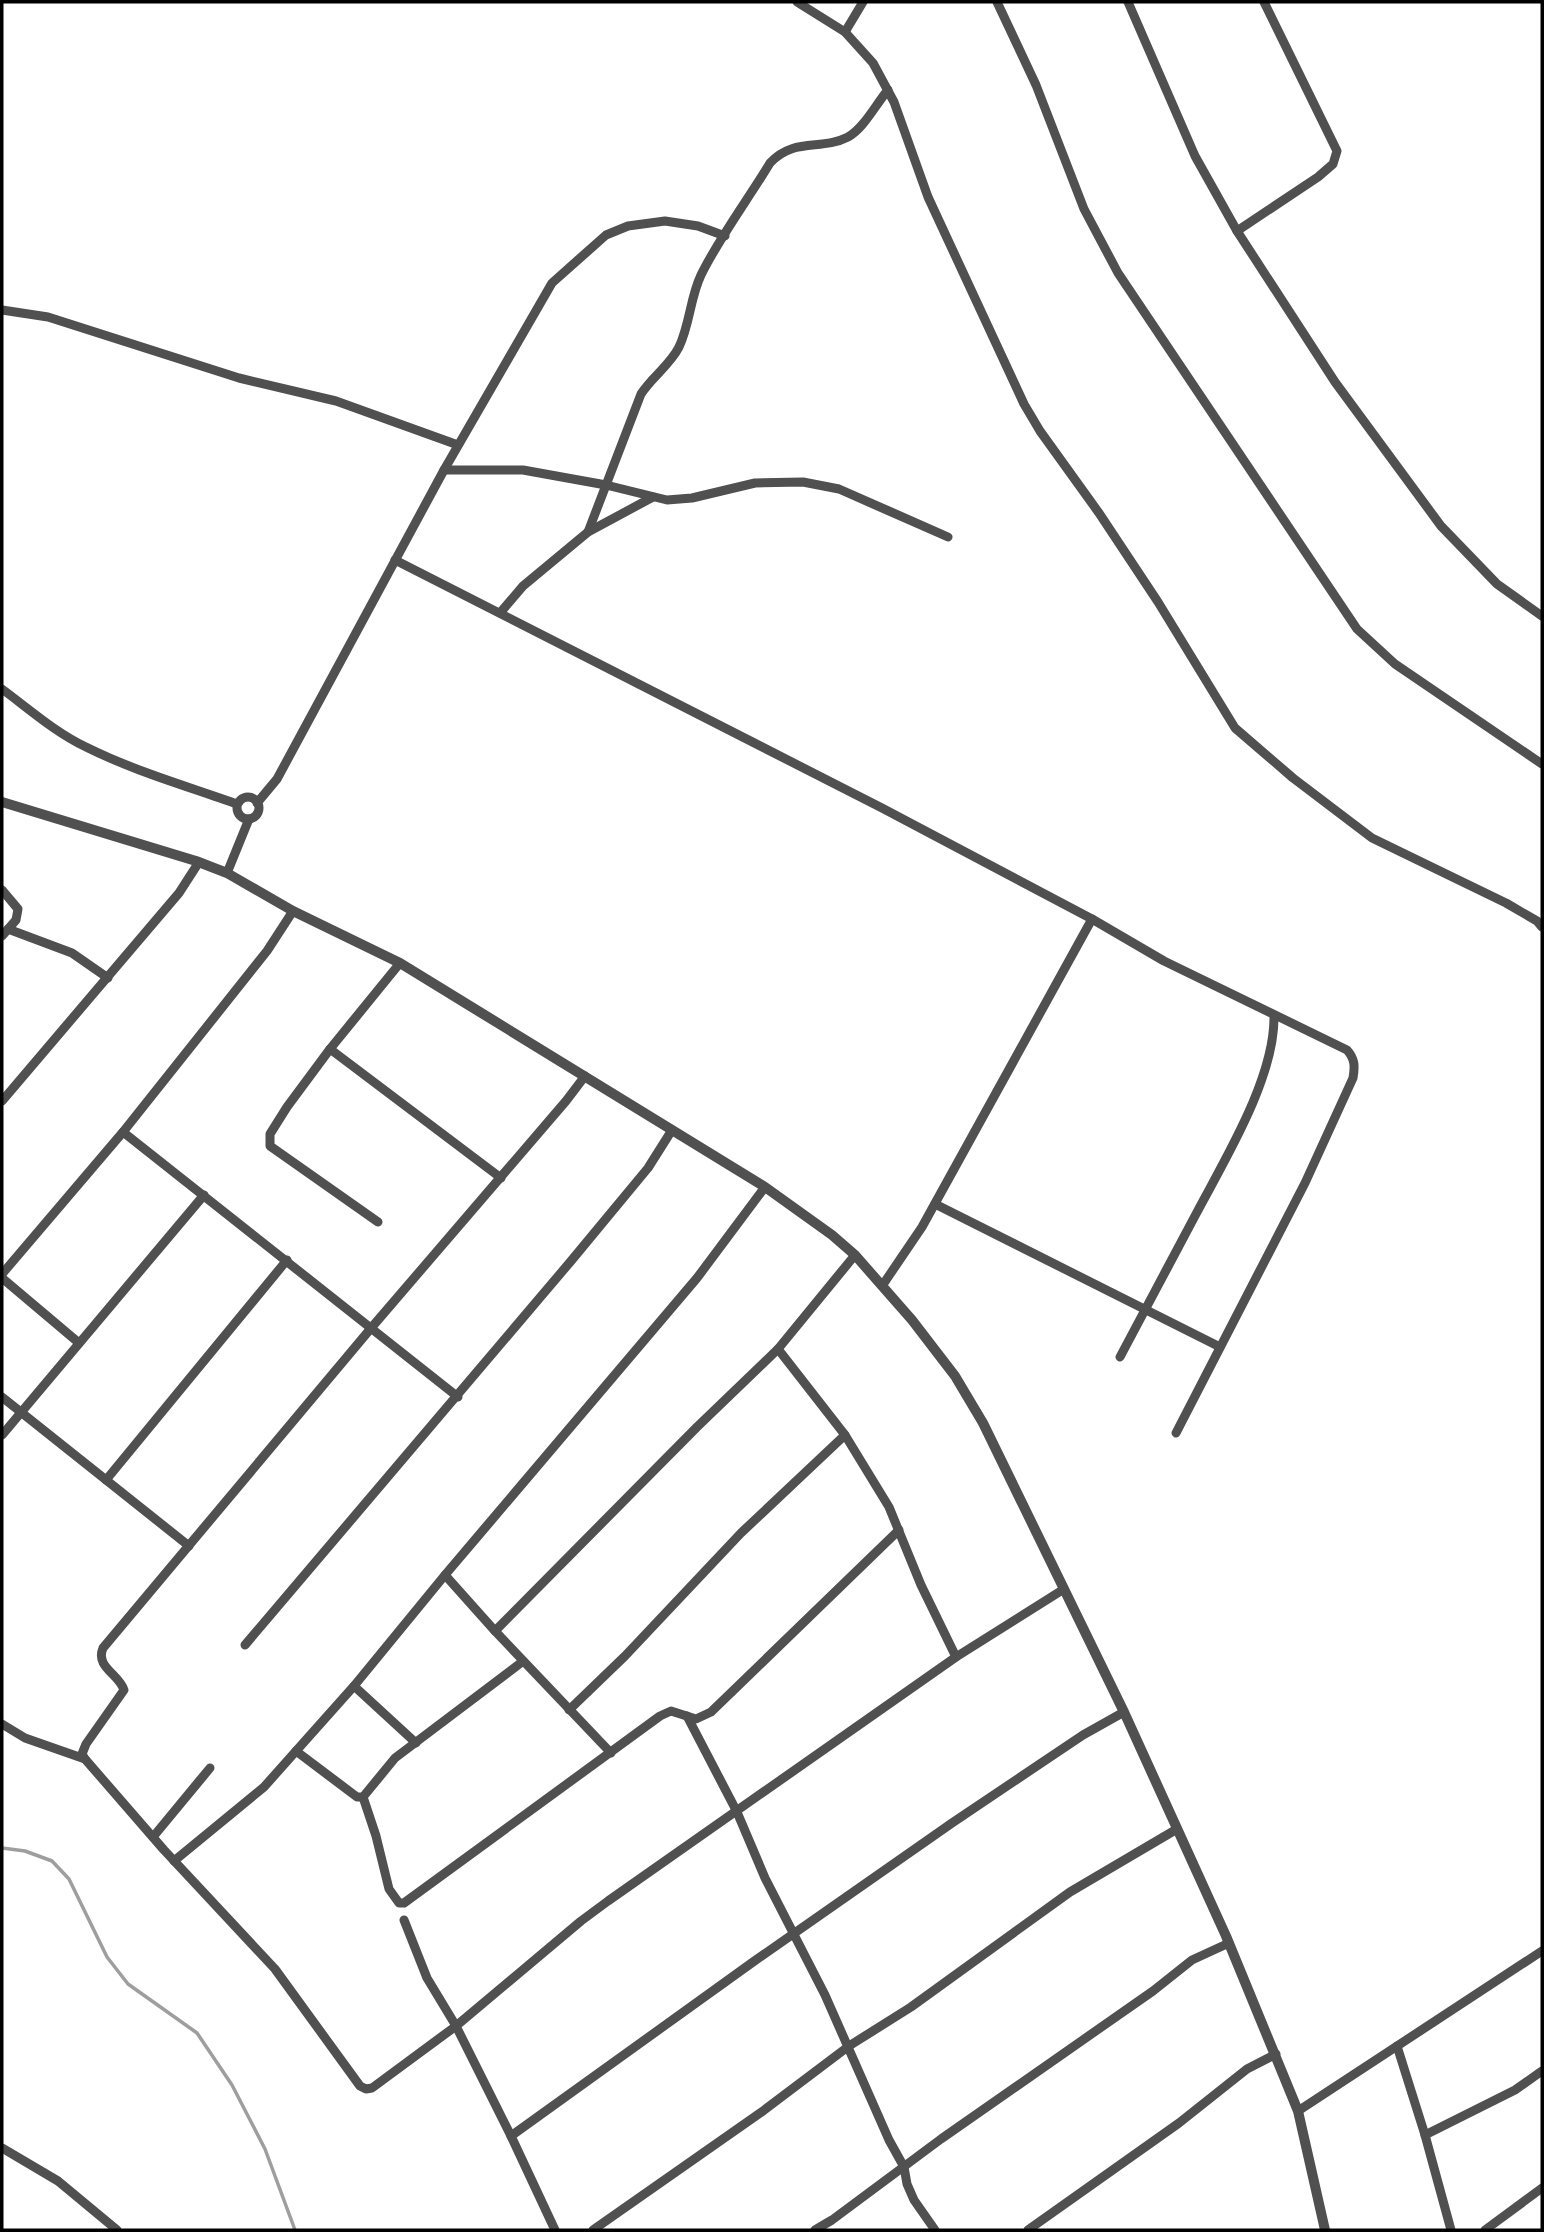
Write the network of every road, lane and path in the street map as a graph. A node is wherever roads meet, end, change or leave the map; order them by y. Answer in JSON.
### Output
{"nodes":[{"id":1,"x":797,"y":2,"type":"edge"},
{"id":2,"x":863,"y":2,"type":"edge"},
{"id":3,"x":997,"y":2,"type":"edge"},
{"id":4,"x":1128,"y":2,"type":"edge"},
{"id":5,"x":1264,"y":2,"type":"edge"},
{"id":6,"x":845,"y":32,"type":"junction"},
{"id":7,"x":888,"y":90,"type":"junction"},
{"id":8,"x":1237,"y":231,"type":"junction"},
{"id":9,"x":725,"y":236,"type":"junction"},
{"id":10,"x":2,"y":310,"type":"edge"},
{"id":11,"x":458,"y":445,"type":"junction"},
{"id":12,"x":444,"y":470,"type":"junction"},
{"id":13,"x":606,"y":485,"type":"junction"},
{"id":14,"x":653,"y":496,"type":"junction"},
{"id":15,"x":588,"y":532,"type":"junction"},
{"id":16,"x":948,"y":537,"type":"dead end"},
{"id":17,"x":395,"y":560,"type":"junction"},
{"id":18,"x":500,"y":613,"type":"junction"},
{"id":19,"x":1542,"y":616,"type":"edge"},
{"id":20,"x":2,"y":690,"type":"edge"},
{"id":21,"x":1542,"y":764,"type":"edge"},
{"id":22,"x":2,"y":802,"type":"edge"},
{"id":23,"x":257,"y":803,"type":"junction"},
{"id":24,"x":237,"y":804,"type":"junction"},
{"id":25,"x":249,"y":819,"type":"junction"},
{"id":26,"x":199,"y":862,"type":"junction"},
{"id":27,"x":227,"y":873,"type":"junction"},
{"id":28,"x":2,"y":890,"type":"edge"},
{"id":29,"x":293,"y":911,"type":"junction"},
{"id":30,"x":1092,"y":919,"type":"junction"},
{"id":31,"x":1541,"y":921,"type":"edge"},
{"id":32,"x":5,"y":933,"type":"edge"},
{"id":33,"x":400,"y":963,"type":"junction"},
{"id":34,"x":108,"y":978,"type":"junction"},
{"id":35,"x":1274,"y":1016,"type":"junction"},
{"id":36,"x":330,"y":1049,"type":"junction"},
{"id":37,"x":585,"y":1076,"type":"junction"},
{"id":38,"x":2,"y":1101,"type":"edge"},
{"id":39,"x":672,"y":1130,"type":"junction"},
{"id":40,"x":123,"y":1132,"type":"junction"},
{"id":41,"x":501,"y":1178,"type":"junction"},
{"id":42,"x":765,"y":1187,"type":"junction"},
{"id":43,"x":204,"y":1195,"type":"junction"},
{"id":44,"x":935,"y":1204,"type":"junction"},
{"id":45,"x":379,"y":1222,"type":"dead end"},
{"id":46,"x":855,"y":1255,"type":"junction"},
{"id":47,"x":287,"y":1260,"type":"junction"},
{"id":48,"x":2,"y":1276,"type":"edge"},
{"id":49,"x":882,"y":1286,"type":"junction"},
{"id":50,"x":1146,"y":1309,"type":"junction"},
{"id":51,"x":372,"y":1327,"type":"junction"},
{"id":52,"x":79,"y":1343,"type":"junction"},
{"id":53,"x":1220,"y":1347,"type":"junction"},
{"id":54,"x":778,"y":1349,"type":"junction"},
{"id":55,"x":1120,"y":1357,"type":"dead end"},
{"id":56,"x":2,"y":1397,"type":"edge"},
{"id":57,"x":458,"y":1397,"type":"junction"},
{"id":58,"x":21,"y":1412,"type":"junction"},
{"id":59,"x":1176,"y":1433,"type":"dead end"},
{"id":60,"x":2,"y":1435,"type":"edge"},
{"id":61,"x":845,"y":1435,"type":"junction"},
{"id":62,"x":106,"y":1480,"type":"junction"},
{"id":63,"x":899,"y":1530,"type":"junction"},
{"id":64,"x":189,"y":1546,"type":"junction"},
{"id":65,"x":445,"y":1575,"type":"junction"},
{"id":66,"x":1064,"y":1589,"type":"junction"},
{"id":67,"x":495,"y":1632,"type":"junction"},
{"id":68,"x":245,"y":1645,"type":"dead end"},
{"id":69,"x":956,"y":1657,"type":"junction"},
{"id":70,"x":522,"y":1662,"type":"junction"},
{"id":71,"x":354,"y":1686,"type":"junction"},
{"id":72,"x":569,"y":1710,"type":"junction"},
{"id":73,"x":1124,"y":1712,"type":"junction"},
{"id":74,"x":687,"y":1716,"type":"junction"},
{"id":75,"x":2,"y":1724,"type":"edge"},
{"id":76,"x":416,"y":1743,"type":"junction"},
{"id":77,"x":296,"y":1751,"type":"junction"},
{"id":78,"x":611,"y":1753,"type":"junction"},
{"id":79,"x":85,"y":1759,"type":"junction"},
{"id":80,"x":210,"y":1768,"type":"dead end"},
{"id":81,"x":363,"y":1797,"type":"junction"},
{"id":82,"x":737,"y":1812,"type":"junction"},
{"id":83,"x":1177,"y":1829,"type":"junction"},
{"id":84,"x":153,"y":1837,"type":"junction"},
{"id":85,"x":174,"y":1861,"type":"junction"},
{"id":86,"x":404,"y":1920,"type":"dead end"},
{"id":87,"x":794,"y":1935,"type":"junction"},
{"id":88,"x":1229,"y":1943,"type":"junction"},
{"id":89,"x":1542,"y":1951,"type":"edge"},
{"id":90,"x":456,"y":2026,"type":"junction"},
{"id":91,"x":849,"y":2046,"type":"junction"},
{"id":92,"x":1397,"y":2046,"type":"junction"},
{"id":93,"x":1276,"y":2054,"type":"junction"},
{"id":94,"x":1542,"y":2071,"type":"edge"},
{"id":95,"x":1298,"y":2111,"type":"junction"},
{"id":96,"x":1425,"y":2134,"type":"junction"},
{"id":97,"x":511,"y":2136,"type":"junction"},
{"id":98,"x":2,"y":2148,"type":"edge"},
{"id":99,"x":904,"y":2167,"type":"junction"},
{"id":100,"x":1542,"y":2188,"type":"edge"},
{"id":101,"x":117,"y":2230,"type":"edge"},
{"id":102,"x":555,"y":2230,"type":"edge"},
{"id":103,"x":593,"y":2230,"type":"edge"},
{"id":104,"x":814,"y":2230,"type":"edge"},
{"id":105,"x":935,"y":2230,"type":"edge"},
{"id":106,"x":1028,"y":2230,"type":"edge"},
{"id":107,"x":1325,"y":2230,"type":"edge"},
{"id":108,"x":1451,"y":2230,"type":"edge"},
{"id":109,"x":1485,"y":2230,"type":"edge"}],
"edges":[{"from":1,"to":6,"type":"street"},
{"from":2,"to":6,"type":"street"},
{"from":3,"to":21,"type":"street"},
{"from":4,"to":8,"type":"street"},
{"from":5,"to":8,"type":"street"},
{"from":6,"to":7,"type":"street"},
{"from":7,"to":9,"type":"street"},
{"from":7,"to":31,"type":"street"},
{"from":8,"to":19,"type":"street"},
{"from":9,"to":11,"type":"street"},
{"from":9,"to":13,"type":"street"},
{"from":10,"to":11,"type":"street"},
{"from":11,"to":12,"type":"street"},
{"from":12,"to":13,"type":"street"},
{"from":12,"to":17,"type":"street"},
{"from":13,"to":14,"type":"street"},
{"from":13,"to":15,"type":"street"},
{"from":14,"to":15,"type":"street"},
{"from":14,"to":16,"type":"street"},
{"from":15,"to":18,"type":"street"},
{"from":17,"to":18,"type":"street"},
{"from":17,"to":23,"type":"street"},
{"from":18,"to":30,"type":"street"},
{"from":20,"to":24,"type":"street"},
{"from":22,"to":26,"type":"street"},
{"from":23,"to":24,"type":"street"},
{"from":23,"to":25,"type":"street"},
{"from":24,"to":25,"type":"street"},
{"from":25,"to":27,"type":"street"},
{"from":26,"to":27,"type":"street"},
{"from":26,"to":34,"type":"street"},
{"from":27,"to":29,"type":"street"},
{"from":28,"to":32,"type":"street"},
{"from":29,"to":33,"type":"street"},
{"from":29,"to":40,"type":"street"},
{"from":30,"to":35,"type":"street"},
{"from":30,"to":44,"type":"street"},
{"from":32,"to":34,"type":"street"},
{"from":33,"to":36,"type":"street"},
{"from":33,"to":37,"type":"street"},
{"from":34,"to":38,"type":"street"},
{"from":35,"to":50,"type":"street"},
{"from":35,"to":53,"type":"street"},
{"from":36,"to":41,"type":"street"},
{"from":36,"to":45,"type":"street"},
{"from":37,"to":39,"type":"street"},
{"from":37,"to":41,"type":"street"},
{"from":39,"to":42,"type":"street"},
{"from":39,"to":57,"type":"street"},
{"from":40,"to":43,"type":"street"},
{"from":40,"to":48,"type":"street"},
{"from":41,"to":51,"type":"street"},
{"from":42,"to":46,"type":"street"},
{"from":42,"to":65,"type":"street"},
{"from":43,"to":47,"type":"street"},
{"from":43,"to":52,"type":"street"},
{"from":44,"to":49,"type":"street"},
{"from":44,"to":50,"type":"street"},
{"from":46,"to":49,"type":"street"},
{"from":46,"to":54,"type":"street"},
{"from":47,"to":51,"type":"street"},
{"from":47,"to":62,"type":"street"},
{"from":48,"to":52,"type":"street"},
{"from":49,"to":66,"type":"street"},
{"from":50,"to":53,"type":"street"},
{"from":50,"to":55,"type":"street"},
{"from":51,"to":57,"type":"street"},
{"from":51,"to":64,"type":"street"},
{"from":52,"to":58,"type":"street"},
{"from":53,"to":59,"type":"street"},
{"from":54,"to":61,"type":"street"},
{"from":54,"to":67,"type":"street"},
{"from":56,"to":58,"type":"street"},
{"from":57,"to":68,"type":"street"},
{"from":58,"to":60,"type":"street"},
{"from":58,"to":62,"type":"street"},
{"from":61,"to":63,"type":"street"},
{"from":61,"to":72,"type":"street"},
{"from":62,"to":64,"type":"street"},
{"from":63,"to":69,"type":"street"},
{"from":63,"to":74,"type":"street"},
{"from":64,"to":79,"type":"street"},
{"from":65,"to":67,"type":"street"},
{"from":65,"to":71,"type":"street"},
{"from":66,"to":69,"type":"street"},
{"from":66,"to":73,"type":"street"},
{"from":67,"to":70,"type":"street"},
{"from":69,"to":82,"type":"street"},
{"from":70,"to":72,"type":"street"},
{"from":70,"to":76,"type":"street"},
{"from":71,"to":76,"type":"street"},
{"from":71,"to":77,"type":"street"},
{"from":72,"to":78,"type":"street"},
{"from":73,"to":83,"type":"street"},
{"from":73,"to":87,"type":"street"},
{"from":74,"to":78,"type":"street"},
{"from":74,"to":82,"type":"street"},
{"from":75,"to":79,"type":"street"},
{"from":76,"to":81,"type":"street"},
{"from":77,"to":81,"type":"street"},
{"from":77,"to":85,"type":"street"},
{"from":78,"to":81,"type":"street"},
{"from":79,"to":84,"type":"street"},
{"from":80,"to":84,"type":"street"},
{"from":82,"to":87,"type":"street"},
{"from":82,"to":90,"type":"street"},
{"from":83,"to":88,"type":"street"},
{"from":83,"to":91,"type":"street"},
{"from":84,"to":85,"type":"street"},
{"from":85,"to":90,"type":"street"},
{"from":86,"to":90,"type":"street"},
{"from":87,"to":91,"type":"street"},
{"from":87,"to":97,"type":"street"},
{"from":88,"to":93,"type":"street"},
{"from":88,"to":99,"type":"street"},
{"from":89,"to":92,"type":"street"},
{"from":90,"to":97,"type":"street"},
{"from":91,"to":99,"type":"street"},
{"from":91,"to":103,"type":"street"},
{"from":92,"to":95,"type":"street"},
{"from":92,"to":96,"type":"street"},
{"from":93,"to":95,"type":"street"},
{"from":93,"to":106,"type":"street"},
{"from":94,"to":96,"type":"street"},
{"from":95,"to":107,"type":"street"},
{"from":96,"to":108,"type":"street"},
{"from":97,"to":102,"type":"street"},
{"from":98,"to":101,"type":"street"},
{"from":99,"to":104,"type":"street"},
{"from":99,"to":105,"type":"street"},
{"from":100,"to":109,"type":"street"}]}
